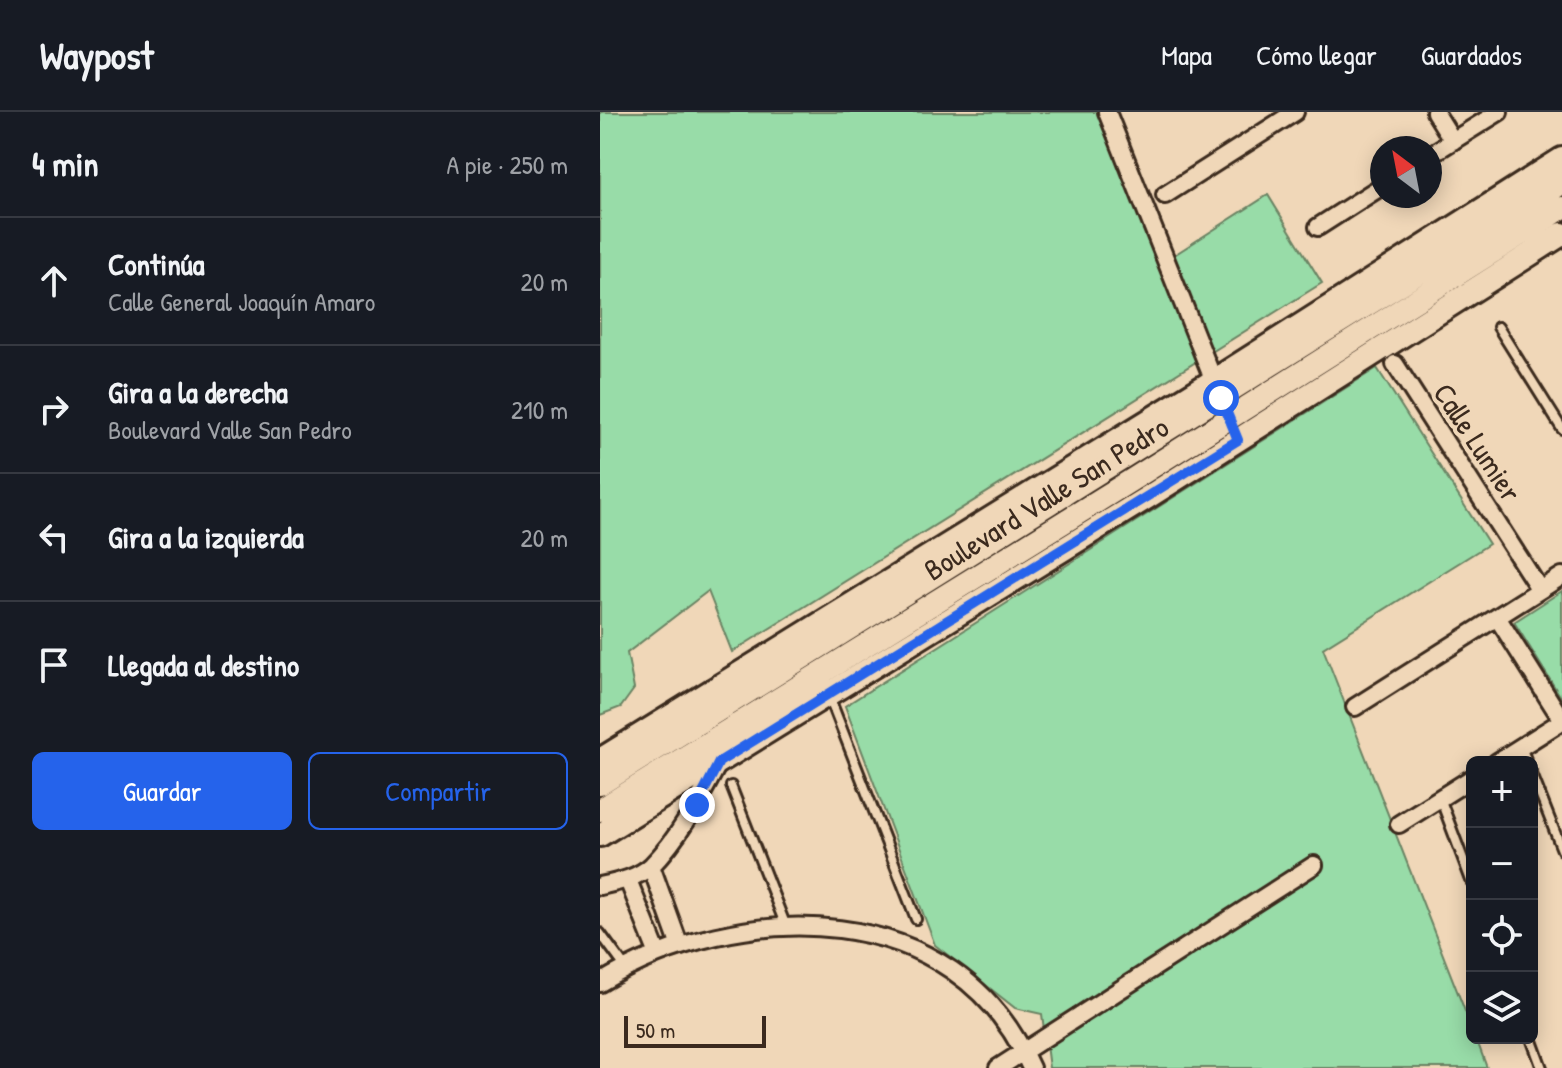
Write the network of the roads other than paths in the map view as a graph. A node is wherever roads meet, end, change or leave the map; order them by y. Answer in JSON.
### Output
{"nodes":[{"id":1,"x":1107,"y":112,"type":"edge"},
{"id":2,"x":1295,"y":112,"type":"edge"},
{"id":3,"x":1435,"y":112,"type":"edge"},
{"id":4,"x":1499,"y":112,"type":"edge"},
{"id":5,"x":1453,"y":141,"type":"junction"},
{"id":6,"x":1442,"y":148,"type":"edge"},
{"id":7,"x":1562,"y":159,"type":"edge"},
{"id":8,"x":1562,"y":183,"type":"edge"},
{"id":9,"x":1370,"y":194,"type":"edge"},
{"id":10,"x":1165,"y":195,"type":"dead end"},
{"id":11,"x":1562,"y":208,"type":"edge"},
{"id":12,"x":1318,"y":227,"type":"dead end"},
{"id":13,"x":1509,"y":229,"type":"junction"},
{"id":14,"x":1562,"y":234,"type":"edge"},
{"id":15,"x":1498,"y":327,"type":"dead end"},
{"id":16,"x":1395,"y":364,"type":"dead end"},
{"id":17,"x":1217,"y":389,"type":"junction"},
{"id":18,"x":1562,"y":429,"type":"edge"},
{"id":19,"x":1233,"y":430,"type":"junction"},
{"id":20,"x":988,"y":532,"type":"junction"},
{"id":21,"x":1562,"y":576,"type":"edge"},
{"id":22,"x":1540,"y":590,"type":"junction"},
{"id":23,"x":1497,"y":617,"type":"junction"},
{"id":24,"x":828,"y":694,"type":"junction"},
{"id":25,"x":1355,"y":707,"type":"dead end"},
{"id":26,"x":1562,"y":721,"type":"edge"},
{"id":27,"x":1524,"y":754,"type":"edge"},
{"id":28,"x":600,"y":760,"type":"edge"},
{"id":29,"x":719,"y":762,"type":"junction"},
{"id":30,"x":1466,"y":782,"type":"edge"},
{"id":31,"x":600,"y":784,"type":"edge"},
{"id":32,"x":731,"y":786,"type":"dead end"},
{"id":33,"x":1538,"y":789,"type":"edge"},
{"id":34,"x":1440,"y":798,"type":"junction"},
{"id":35,"x":600,"y":810,"type":"edge"},
{"id":36,"x":1399,"y":824,"type":"dead end"},
{"id":37,"x":600,"y":835,"type":"edge"},
{"id":38,"x":1562,"y":850,"type":"edge"},
{"id":39,"x":1314,"y":865,"type":"dead end"},
{"id":40,"x":651,"y":866,"type":"junction"},
{"id":41,"x":1466,"y":867,"type":"edge"},
{"id":42,"x":628,"y":880,"type":"junction"},
{"id":43,"x":600,"y":886,"type":"edge"},
{"id":44,"x":916,"y":919,"type":"dead end"},
{"id":45,"x":785,"y":924,"type":"junction"},
{"id":46,"x":600,"y":933,"type":"edge"},
{"id":47,"x":679,"y":944,"type":"junction"},
{"id":48,"x":657,"y":952,"type":"junction"},
{"id":49,"x":625,"y":967,"type":"junction"},
{"id":50,"x":600,"y":983,"type":"edge"},
{"id":51,"x":1533,"y":1044,"type":"edge"},
{"id":52,"x":1024,"y":1052,"type":"junction"},
{"id":53,"x":998,"y":1068,"type":"edge"},
{"id":54,"x":1031,"y":1068,"type":"edge"},
{"id":55,"x":1542,"y":1068,"type":"edge"}],
"edges":[{"from":1,"to":17,"type":"street"},
{"from":2,"to":10,"type":"street"},
{"from":3,"to":5,"type":"street"},
{"from":4,"to":5,"type":"street"},
{"from":5,"to":6,"type":"street"},
{"from":7,"to":13,"type":"main road","name":"Boulevard Valle San Pedro"},
{"from":8,"to":13,"type":"main road","name":"Boulevard Valle San Pedro"},
{"from":9,"to":12,"type":"street"},
{"from":11,"to":13,"type":"main road","name":"Boulevard Valle San Pedro"},
{"from":13,"to":14,"type":"main road","name":"Boulevard Valle San Pedro"},
{"from":13,"to":17,"type":"main road","name":"Boulevard Valle San Pedro"},
{"from":13,"to":19,"type":"main road","name":"Boulevard Valle San Pedro"},
{"from":15,"to":18,"type":"lane"},
{"from":16,"to":22,"type":"street","name":"Calle Lumier"},
{"from":17,"to":19,"type":"street"},
{"from":17,"to":20,"type":"main road","name":"Boulevard Valle San Pedro"},
{"from":19,"to":24,"type":"main road","name":"Boulevard Valle San Pedro"},
{"from":19,"to":35,"type":"main road","name":"Boulevard Valle San Pedro"},
{"from":20,"to":28,"type":"main road","name":"Boulevard Valle San Pedro"},
{"from":20,"to":31,"type":"main road","name":"Boulevard Valle San Pedro"},
{"from":21,"to":22,"type":"street"},
{"from":22,"to":23,"type":"street"},
{"from":23,"to":25,"type":"street"},
{"from":23,"to":26,"type":"street"},
{"from":24,"to":29,"type":"main road","name":"Boulevard Valle San Pedro"},
{"from":24,"to":44,"type":"lane"},
{"from":26,"to":27,"type":"street"},
{"from":29,"to":37,"type":"main road","name":"Boulevard Valle San Pedro"},
{"from":29,"to":40,"type":"street"},
{"from":30,"to":34,"type":"street"},
{"from":32,"to":45,"type":"lane"},
{"from":33,"to":38,"type":"lane"},
{"from":34,"to":36,"type":"street"},
{"from":34,"to":41,"type":"lane"},
{"from":39,"to":52,"type":"street"},
{"from":40,"to":42,"type":"street"},
{"from":40,"to":47,"type":"street"},
{"from":42,"to":43,"type":"street"},
{"from":42,"to":48,"type":"street"},
{"from":45,"to":47,"type":"street"},
{"from":45,"to":52,"type":"street"},
{"from":46,"to":49,"type":"lane"},
{"from":47,"to":48,"type":"street"},
{"from":48,"to":49,"type":"street"},
{"from":49,"to":50,"type":"street"},
{"from":51,"to":55,"type":"lane"},
{"from":52,"to":53,"type":"street"},
{"from":52,"to":54,"type":"street"}]}
